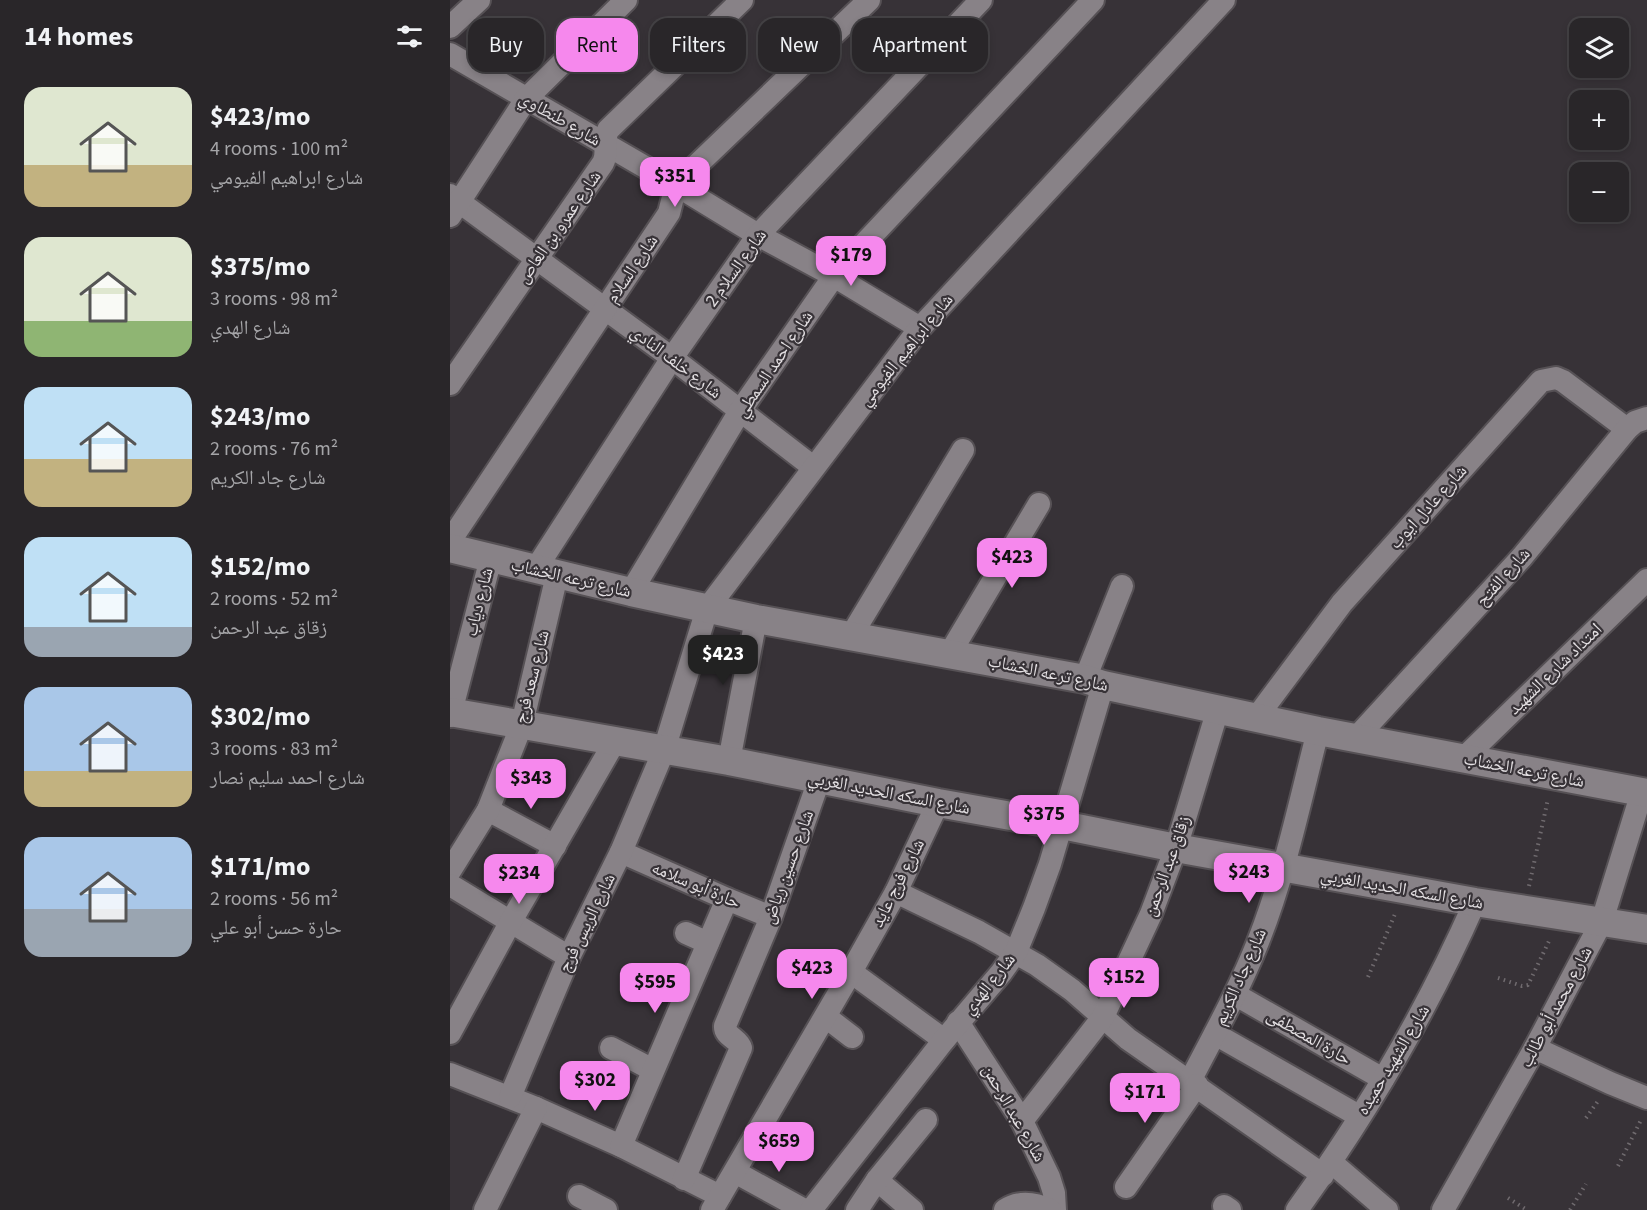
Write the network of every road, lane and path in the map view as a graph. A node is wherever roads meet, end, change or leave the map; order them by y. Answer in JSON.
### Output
{"nodes":[{"id":1,"x":479,"y":0,"type":"edge"},
{"id":2,"x":626,"y":0,"type":"edge"},
{"id":3,"x":742,"y":0,"type":"edge"},
{"id":4,"x":869,"y":0,"type":"edge"},
{"id":5,"x":981,"y":0,"type":"edge"},
{"id":6,"x":1093,"y":0,"type":"edge"},
{"id":7,"x":1224,"y":0,"type":"edge"},
{"id":8,"x":450,"y":27,"type":"edge"},
{"id":9,"x":450,"y":54,"type":"edge"},
{"id":10,"x":526,"y":99,"type":"junction"},
{"id":11,"x":603,"y":143,"type":"junction"},
{"id":12,"x":676,"y":185,"type":"junction"},
{"id":13,"x":453,"y":204,"type":"edge"},
{"id":14,"x":758,"y":235,"type":"junction"},
{"id":15,"x":537,"y":259,"type":"junction"},
{"id":16,"x":834,"y":276,"type":"junction"},
{"id":17,"x":605,"y":309,"type":"junction"},
{"id":18,"x":920,"y":328,"type":"junction"},
{"id":19,"x":672,"y":358,"type":"junction"},
{"id":20,"x":450,"y":384,"type":"edge"},
{"id":21,"x":740,"y":411,"type":"junction"},
{"id":22,"x":1647,"y":418,"type":"edge"},
{"id":23,"x":1627,"y":429,"type":"junction"},
{"id":24,"x":963,"y":450,"type":"dead end"},
{"id":25,"x":813,"y":467,"type":"junction"},
{"id":26,"x":1039,"y":504,"type":"dead end"},
{"id":27,"x":450,"y":541,"type":"edge"},
{"id":28,"x":450,"y":548,"type":"edge"},
{"id":29,"x":490,"y":558,"type":"junction"},
{"id":30,"x":546,"y":572,"type":"junction"},
{"id":31,"x":1647,"y":580,"type":"edge"},
{"id":32,"x":1122,"y":586,"type":"dead end"},
{"id":33,"x":631,"y":592,"type":"junction"},
{"id":34,"x":707,"y":609,"type":"junction"},
{"id":35,"x":756,"y":619,"type":"junction"},
{"id":36,"x":851,"y":636,"type":"junction"},
{"id":37,"x":950,"y":653,"type":"junction"},
{"id":38,"x":1094,"y":682,"type":"junction"},
{"id":39,"x":1218,"y":709,"type":"junction"},
{"id":40,"x":451,"y":713,"type":"edge"},
{"id":41,"x":1256,"y":718,"type":"junction"},
{"id":42,"x":522,"y":724,"type":"junction"},
{"id":43,"x":1318,"y":731,"type":"junction"},
{"id":44,"x":1358,"y":737,"type":"junction"},
{"id":45,"x":615,"y":741,"type":"junction"},
{"id":46,"x":664,"y":750,"type":"junction"},
{"id":47,"x":1464,"y":758,"type":"junction"},
{"id":48,"x":729,"y":761,"type":"junction"},
{"id":49,"x":1553,"y":775,"type":"junction"},
{"id":50,"x":819,"y":780,"type":"junction"},
{"id":51,"x":1645,"y":793,"type":"edge"},
{"id":52,"x":938,"y":803,"type":"junction"},
{"id":53,"x":488,"y":810,"type":"junction"},
{"id":54,"x":1062,"y":825,"type":"junction"},
{"id":55,"x":555,"y":846,"type":"junction"},
{"id":56,"x":1176,"y":848,"type":"junction"},
{"id":57,"x":621,"y":852,"type":"junction"},
{"id":58,"x":1282,"y":868,"type":"junction"},
{"id":59,"x":450,"y":871,"type":"edge"},
{"id":60,"x":450,"y":885,"type":"edge"},
{"id":61,"x":1406,"y":889,"type":"junction"},
{"id":62,"x":896,"y":891,"type":"junction"},
{"id":63,"x":727,"y":899,"type":"junction"},
{"id":64,"x":1475,"y":902,"type":"junction"},
{"id":65,"x":1523,"y":910,"type":"junction"},
{"id":66,"x":1561,"y":914,"type":"junction"},
{"id":67,"x":771,"y":916,"type":"junction"},
{"id":68,"x":1602,"y":921,"type":"junction"},
{"id":69,"x":510,"y":922,"type":"junction"},
{"id":70,"x":1647,"y":929,"type":"edge"},
{"id":71,"x":686,"y":933,"type":"dead end"},
{"id":72,"x":708,"y":943,"type":"junction"},
{"id":73,"x":1016,"y":952,"type":"junction"},
{"id":74,"x":569,"y":957,"type":"junction"},
{"id":75,"x":851,"y":972,"type":"junction"},
{"id":76,"x":1368,"y":977,"type":"dead end"},
{"id":77,"x":1498,"y":978,"type":"dead end"},
{"id":78,"x":1236,"y":995,"type":"junction"},
{"id":79,"x":826,"y":1017,"type":"junction"},
{"id":80,"x":1103,"y":1017,"type":"junction"},
{"id":81,"x":951,"y":1031,"type":"junction"},
{"id":82,"x":450,"y":1034,"type":"edge"},
{"id":83,"x":1215,"y":1034,"type":"junction"},
{"id":84,"x":852,"y":1036,"type":"dead end"},
{"id":85,"x":611,"y":1048,"type":"dead end"},
{"id":86,"x":1535,"y":1048,"type":"junction"},
{"id":87,"x":653,"y":1070,"type":"junction"},
{"id":88,"x":450,"y":1074,"type":"edge"},
{"id":89,"x":1383,"y":1079,"type":"junction"},
{"id":90,"x":1193,"y":1083,"type":"junction"},
{"id":91,"x":510,"y":1097,"type":"junction"},
{"id":92,"x":1647,"y":1098,"type":"edge"},
{"id":93,"x":536,"y":1108,"type":"junction"},
{"id":94,"x":1647,"y":1109,"type":"edge"},
{"id":95,"x":1359,"y":1116,"type":"junction"},
{"id":96,"x":926,"y":1120,"type":"dead end"},
{"id":97,"x":1022,"y":1121,"type":"junction"},
{"id":98,"x":621,"y":1146,"type":"junction"},
{"id":99,"x":1618,"y":1166,"type":"dead end"},
{"id":100,"x":1327,"y":1168,"type":"junction"},
{"id":101,"x":735,"y":1172,"type":"junction"},
{"id":102,"x":684,"y":1179,"type":"junction"},
{"id":103,"x":878,"y":1180,"type":"junction"},
{"id":104,"x":1586,"y":1184,"type":"dead end"},
{"id":105,"x":1126,"y":1186,"type":"dead end"},
{"id":106,"x":579,"y":1196,"type":"dead end"},
{"id":107,"x":1508,"y":1198,"type":"dead end"},
{"id":108,"x":716,"y":1203,"type":"edge"},
{"id":109,"x":485,"y":1210,"type":"edge"},
{"id":110,"x":606,"y":1210,"type":"edge"},
{"id":111,"x":804,"y":1210,"type":"edge"},
{"id":112,"x":812,"y":1210,"type":"edge"},
{"id":113,"x":857,"y":1210,"type":"edge"},
{"id":114,"x":912,"y":1210,"type":"edge"},
{"id":115,"x":1005,"y":1210,"type":"edge"},
{"id":116,"x":1050,"y":1210,"type":"edge"},
{"id":117,"x":1055,"y":1210,"type":"edge"},
{"id":118,"x":1297,"y":1210,"type":"edge"},
{"id":119,"x":1387,"y":1210,"type":"edge"},
{"id":120,"x":1443,"y":1210,"type":"edge"},
{"id":121,"x":1527,"y":1210,"type":"edge"},
{"id":122,"x":1570,"y":1210,"type":"edge"}],
"edges":[{"from":1,"to":8,"type":"street"},
{"from":2,"to":10,"type":"street"},
{"from":3,"to":11,"type":"street","name":"شارع عمرو بن العاص"},
{"from":4,"to":12,"type":"street"},
{"from":5,"to":14,"type":"street","name":"شارع السلام 2"},
{"from":6,"to":16,"type":"street","name":"شارع احمد السمطي"},
{"from":7,"to":18,"type":"street","name":"شارع ابراهيم الفيومي"},
{"from":9,"to":10,"type":"street","name":"شارع طنطاوي"},
{"from":10,"to":11,"type":"street","name":"شارع طنطاوي"},
{"from":10,"to":13,"type":"street"},
{"from":11,"to":12,"type":"street","name":"شارع طنطاوي"},
{"from":11,"to":15,"type":"street","name":"شارع عمرو بن العاص"},
{"from":12,"to":14,"type":"street","name":"شارع طنطاوي"},
{"from":12,"to":17,"type":"street","name":"شارع السلام"},
{"from":13,"to":15,"type":"street","name":"شارع خلف النادي"},
{"from":14,"to":16,"type":"street","name":"شارع طنطاوي"},
{"from":14,"to":19,"type":"street","name":"شارع السلام 2"},
{"from":15,"to":17,"type":"street","name":"شارع خلف النادي"},
{"from":15,"to":20,"type":"street","name":"شارع عمرو بن العاص"},
{"from":16,"to":18,"type":"street","name":"شارع طنطاوي"},
{"from":16,"to":21,"type":"street","name":"شارع احمد السمطي"},
{"from":17,"to":19,"type":"street","name":"شارع خلف النادي"},
{"from":17,"to":27,"type":"street","name":"شارع السلام"},
{"from":18,"to":25,"type":"street","name":"شارع ابراهيم الفيومي"},
{"from":19,"to":21,"type":"street","name":"شارع خلف النادي"},
{"from":19,"to":30,"type":"street","name":"شارع السلام 2"},
{"from":21,"to":25,"type":"street","name":"شارع خلف النادي"},
{"from":21,"to":33,"type":"street","name":"شارع احمد السمطي"},
{"from":22,"to":23,"type":"street","name":"شارع الفتح"},
{"from":23,"to":41,"type":"street","name":"شارع عادل ايوب"},
{"from":23,"to":44,"type":"street","name":"شارع الفتح"},
{"from":24,"to":36,"type":"street"},
{"from":25,"to":34,"type":"street","name":"شارع ابراهيم الفيومي"},
{"from":26,"to":37,"type":"street"},
{"from":28,"to":29,"type":"street","name":"شارع ترعه الخشاب"},
{"from":29,"to":30,"type":"street","name":"شارع ترعه الخشاب"},
{"from":29,"to":40,"type":"street","name":"شارع دياب"},
{"from":30,"to":33,"type":"street","name":"شارع ترعه الخشاب"},
{"from":30,"to":42,"type":"street","name":"شارع سعد فرج"},
{"from":31,"to":47,"type":"street","name":"امتداد شارع الشهيد"},
{"from":32,"to":38,"type":"street","name":"شارع الهدي"},
{"from":33,"to":34,"type":"street","name":"شارع ترعه الخشاب"},
{"from":34,"to":35,"type":"street","name":"شارع ترعه الخشاب"},
{"from":34,"to":46,"type":"street","name":"شارع ابراهيم الفيومي"},
{"from":35,"to":36,"type":"street","name":"شارع ترعه الخشاب"},
{"from":35,"to":48,"type":"street"},
{"from":36,"to":37,"type":"street","name":"شارع ترعه الخشاب"},
{"from":37,"to":38,"type":"street","name":"شارع ترعه الخشاب"},
{"from":38,"to":39,"type":"street","name":"شارع ترعه الخشاب"},
{"from":38,"to":54,"type":"street","name":"شارع الهدي"},
{"from":39,"to":41,"type":"street","name":"شارع ترعه الخشاب"},
{"from":39,"to":56,"type":"street","name":"زقاق عبد الرحمن"},
{"from":40,"to":42,"type":"street","name":"شارع السكه الحديد الغربي"},
{"from":41,"to":43,"type":"street","name":"شارع ترعه الخشاب"},
{"from":42,"to":45,"type":"street","name":"شارع السكه الحديد الغربي"},
{"from":42,"to":53,"type":"street","name":"شارع سعد فرج"},
{"from":43,"to":44,"type":"street","name":"شارع ترعه الخشاب"},
{"from":43,"to":58,"type":"street","name":"شارع جاد الكريم"},
{"from":44,"to":47,"type":"street","name":"شارع ترعه الخشاب"},
{"from":45,"to":46,"type":"street","name":"شارع السكه الحديد الغربي"},
{"from":45,"to":55,"type":"street"},
{"from":46,"to":48,"type":"street","name":"شارع السكه الحديد الغربي"},
{"from":46,"to":57,"type":"street","name":"شارع الريس فرج"},
{"from":47,"to":49,"type":"street","name":"شارع ترعه الخشاب"},
{"from":48,"to":50,"type":"street","name":"شارع السكه الحديد الغربي"},
{"from":49,"to":51,"type":"street","name":"شارع ترعه الخشاب"},
{"from":49,"to":65,"type":"path"},
{"from":50,"to":52,"type":"street","name":"شارع السكه الحديد الغربي"},
{"from":50,"to":67,"type":"street","name":"شارع حسين رياض"},
{"from":51,"to":68,"type":"street","name":"شارع محمد أبو طالب"},
{"from":52,"to":54,"type":"street","name":"شارع السكه الحديد الغربي"},
{"from":52,"to":62,"type":"street","name":"شارع فرج عايد"},
{"from":53,"to":55,"type":"street"},
{"from":53,"to":59,"type":"street","name":"شارع سعد فرج"},
{"from":54,"to":56,"type":"street","name":"شارع السكه الحديد الغربي"},
{"from":54,"to":73,"type":"street","name":"شارع الهدي"},
{"from":55,"to":69,"type":"street"},
{"from":56,"to":58,"type":"street","name":"شارع السكه الحديد الغربي"},
{"from":56,"to":80,"type":"street","name":"زقاق عبد الرحمن"},
{"from":57,"to":63,"type":"street","name":"حارة أبو سلامه"},
{"from":57,"to":74,"type":"street","name":"شارع الريس فرج"},
{"from":58,"to":61,"type":"street","name":"شارع السكه الحديد الغربي"},
{"from":58,"to":78,"type":"street","name":"شارع جاد الكريم"},
{"from":60,"to":69,"type":"street"},
{"from":61,"to":64,"type":"street","name":"شارع السكه الحديد الغربي"},
{"from":61,"to":76,"type":"path"},
{"from":62,"to":73,"type":"street"},
{"from":62,"to":75,"type":"street","name":"شارع فرج عايد"},
{"from":63,"to":67,"type":"street","name":"حارة أبو سلامه"},
{"from":63,"to":72,"type":"street"},
{"from":64,"to":65,"type":"street","name":"شارع السكه الحديد الغربي"},
{"from":64,"to":89,"type":"street","name":"شارع الشهيد حميده"},
{"from":65,"to":66,"type":"street","name":"شارع السكه الحديد الغربي"},
{"from":66,"to":68,"type":"street","name":"شارع السكه الحديد الغربي"},
{"from":66,"to":77,"type":"path"},
{"from":67,"to":102,"type":"street","name":"شارع حسين رياض"},
{"from":68,"to":70,"type":"street","name":"شارع السكه الحديد الغربي"},
{"from":68,"to":86,"type":"street","name":"شارع محمد أبو طالب"},
{"from":69,"to":74,"type":"street"},
{"from":69,"to":82,"type":"street"},
{"from":71,"to":72,"type":"street"},
{"from":72,"to":87,"type":"street"},
{"from":73,"to":80,"type":"street"},
{"from":73,"to":81,"type":"street","name":"شارع الهدي"},
{"from":74,"to":91,"type":"street","name":"شارع الريس فرج"},
{"from":75,"to":79,"type":"street","name":"شارع فرج عايد"},
{"from":75,"to":81,"type":"street"},
{"from":78,"to":83,"type":"street","name":"شارع جاد الكريم"},
{"from":78,"to":89,"type":"street","name":"حارة المصطفى"},
{"from":79,"to":84,"type":"street"},
{"from":79,"to":101,"type":"street","name":"شارع فرج عايد"},
{"from":80,"to":90,"type":"street"},
{"from":80,"to":97,"type":"street","name":"زقاق عبد الرحمن"},
{"from":81,"to":97,"type":"street","name":"شارع عبد الرحمن"},
{"from":81,"to":112,"type":"street","name":"شارع الهدي"},
{"from":83,"to":90,"type":"street","name":"شارع جاد الكريم"},
{"from":83,"to":95,"type":"street"},
{"from":85,"to":87,"type":"street"},
{"from":86,"to":92,"type":"street"},
{"from":86,"to":120,"type":"street","name":"شارع محمد أبو طالب"},
{"from":87,"to":98,"type":"street"},
{"from":88,"to":91,"type":"street"},
{"from":89,"to":95,"type":"street","name":"شارع الشهيد حميده"},
{"from":90,"to":100,"type":"street"},
{"from":90,"to":105,"type":"street","name":"شارع جاد الكريم"},
{"from":91,"to":93,"type":"street"},
{"from":93,"to":98,"type":"street"},
{"from":93,"to":109,"type":"street"},
{"from":94,"to":99,"type":"path"},
{"from":95,"to":100,"type":"street","name":"شارع الشهيد حميده"},
{"from":96,"to":103,"type":"street"},
{"from":97,"to":117,"type":"street","name":"شارع عبد الرحمن"},
{"from":98,"to":102,"type":"street"},
{"from":100,"to":118,"type":"street","name":"شارع الشهيد حميده"},
{"from":100,"to":119,"type":"street"},
{"from":101,"to":108,"type":"street","name":"شارع فرج عايد"},
{"from":101,"to":111,"type":"street"},
{"from":102,"to":108,"type":"street"},
{"from":103,"to":113,"type":"street"},
{"from":103,"to":114,"type":"street"},
{"from":104,"to":122,"type":"path"},
{"from":106,"to":110,"type":"street"},
{"from":107,"to":121,"type":"path"},
{"from":115,"to":116,"type":"street"}]}
